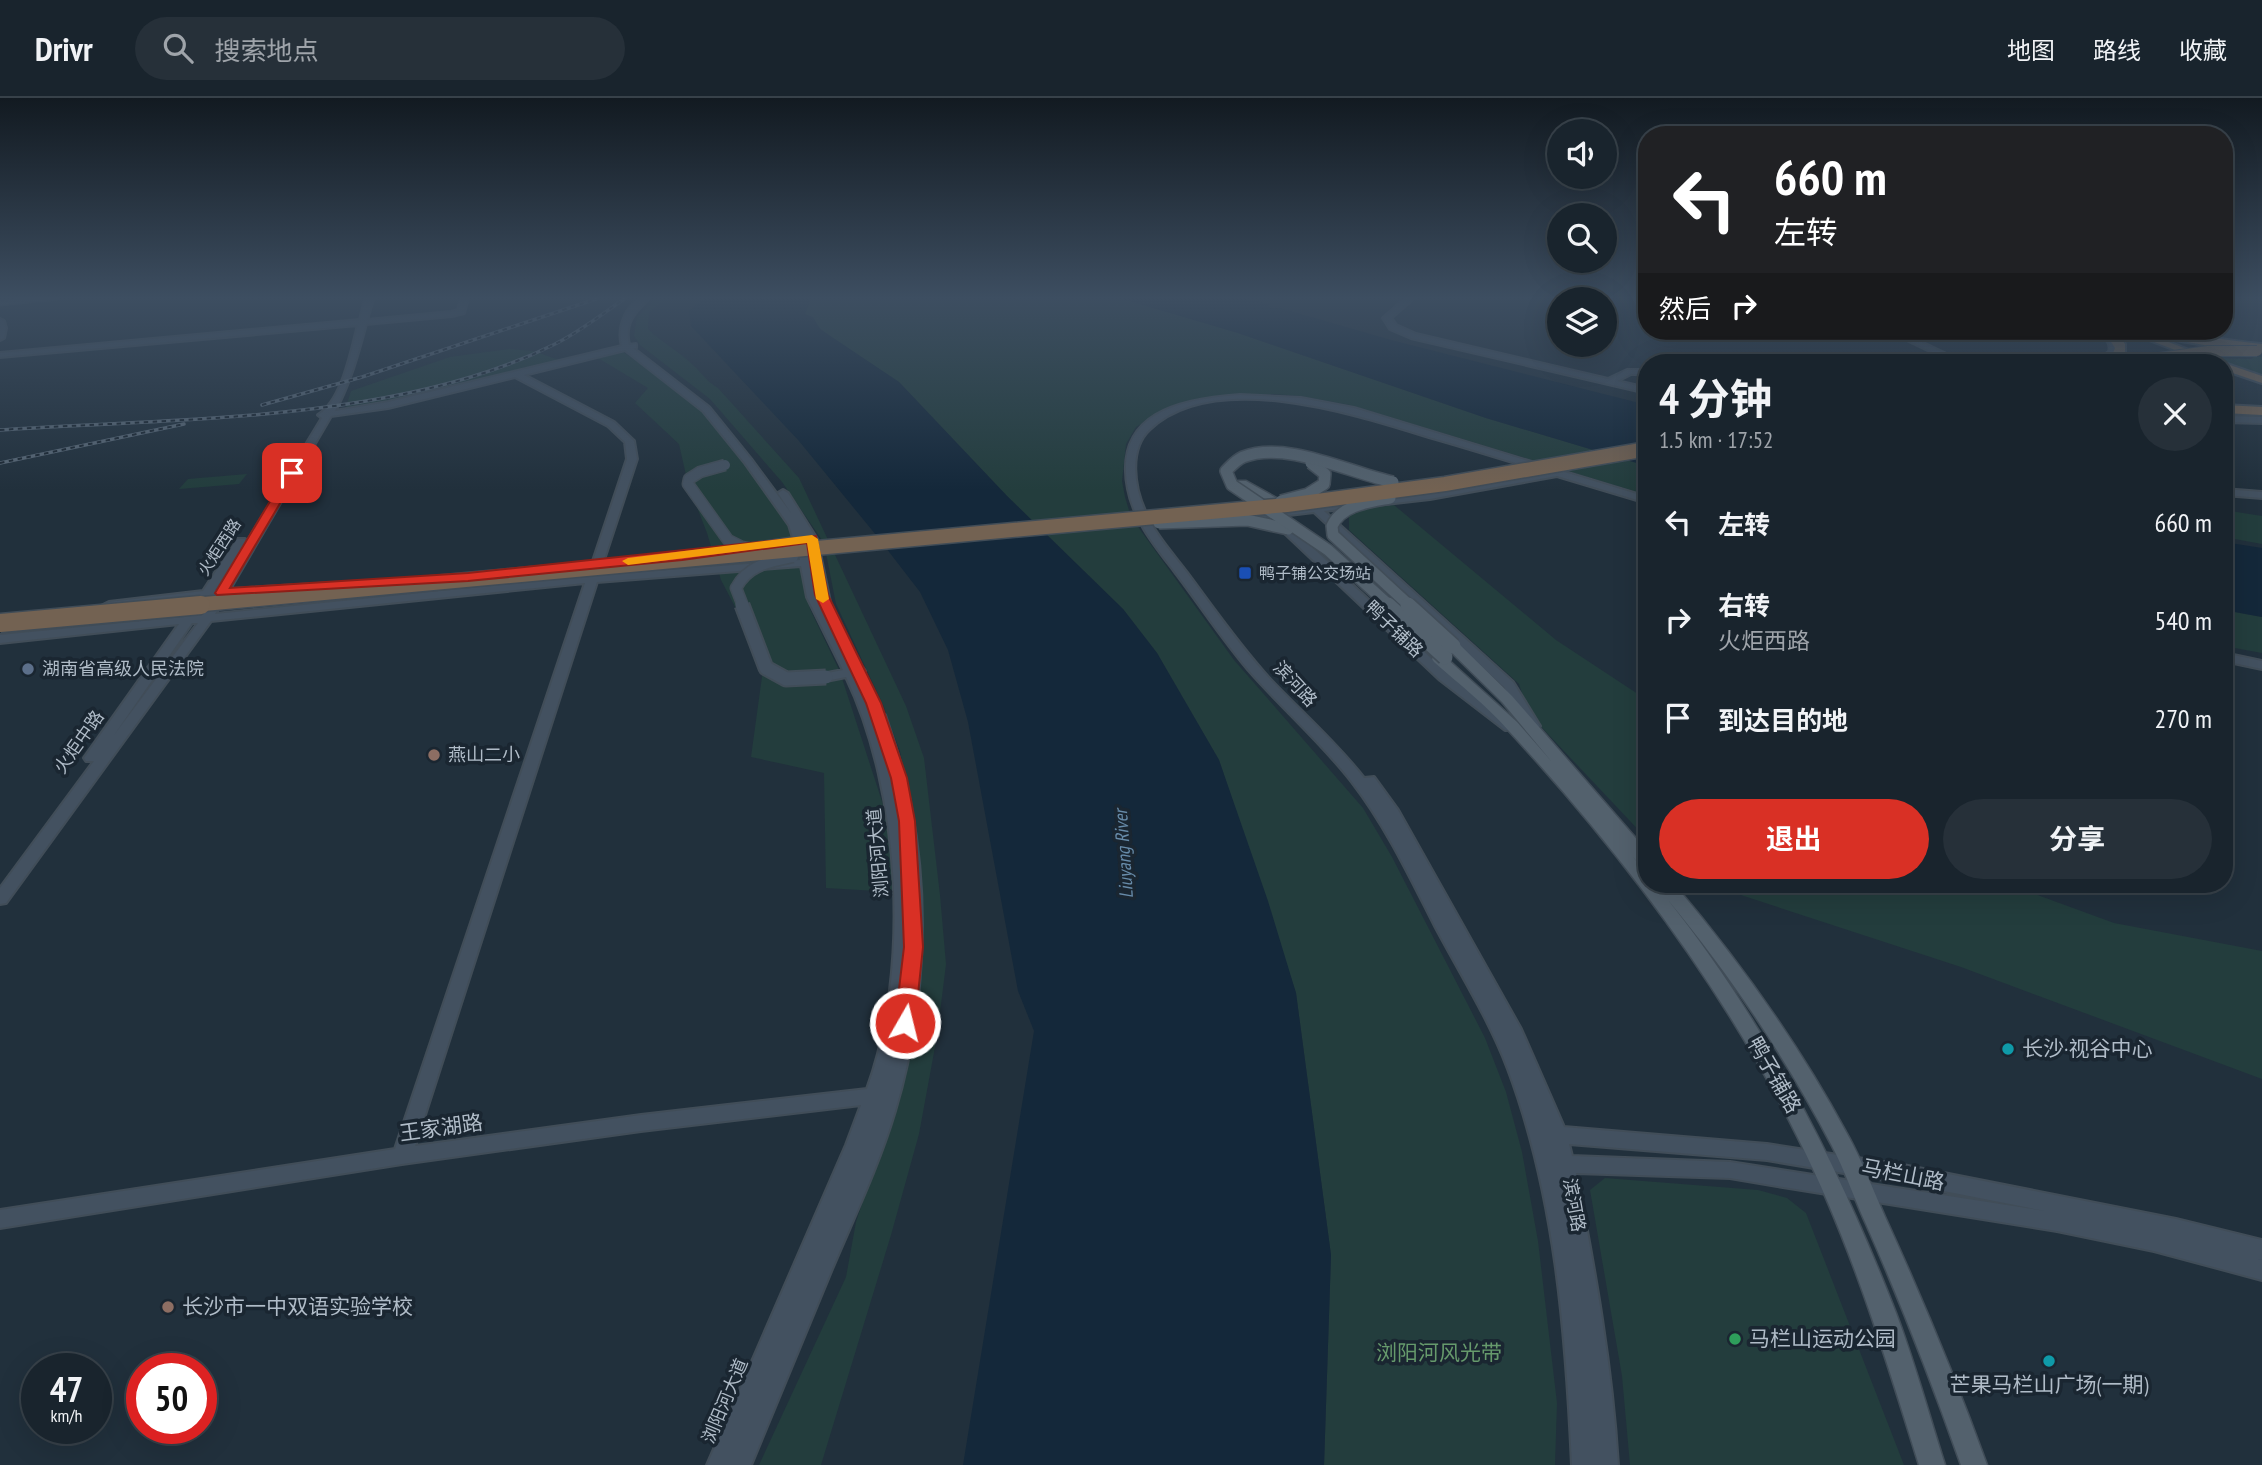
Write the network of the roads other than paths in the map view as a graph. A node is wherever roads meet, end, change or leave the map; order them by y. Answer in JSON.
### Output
{"nodes":[{"id":1,"x":348,"y":363,"type":"edge"},
{"id":2,"x":562,"y":363,"type":"edge"},
{"id":3,"x":650,"y":363,"type":"edge"},
{"id":4,"x":1524,"y":363,"type":"edge"},
{"id":5,"x":1638,"y":373,"type":"edge"},
{"id":6,"x":2233,"y":373,"type":"edge"},
{"id":7,"x":516,"y":374,"type":"junction"},
{"id":8,"x":2262,"y":382,"type":"edge"},
{"id":9,"x":1607,"y":383,"type":"junction"},
{"id":10,"x":1638,"y":389,"type":"edge"},
{"id":11,"x":2233,"y":414,"type":"edge"},
{"id":12,"x":324,"y":415,"type":"junction"},
{"id":13,"x":2261,"y":416,"type":"edge"},
{"id":14,"x":1638,"y":453,"type":"edge"},
{"id":15,"x":1638,"y":454,"type":"edge"},
{"id":16,"x":754,"y":460,"type":"junction"},
{"id":17,"x":1549,"y":471,"type":"junction"},
{"id":18,"x":1498,"y":475,"type":"junction"},
{"id":19,"x":2233,"y":493,"type":"edge"},
{"id":20,"x":2262,"y":495,"type":"edge"},
{"id":21,"x":1390,"y":498,"type":"junction"},
{"id":22,"x":1638,"y":498,"type":"edge"},
{"id":23,"x":1317,"y":510,"type":"junction"},
{"id":24,"x":1269,"y":515,"type":"junction"},
{"id":25,"x":1154,"y":522,"type":"junction"},
{"id":26,"x":806,"y":539,"type":"junction"},
{"id":27,"x":776,"y":553,"type":"junction"},
{"id":28,"x":806,"y":561,"type":"junction"},
{"id":29,"x":599,"y":564,"type":"junction"},
{"id":30,"x":594,"y":579,"type":"junction"},
{"id":31,"x":213,"y":603,"type":"junction"},
{"id":32,"x":186,"y":622,"type":"junction"},
{"id":33,"x":0,"y":624,"type":"edge"},
{"id":34,"x":0,"y":639,"type":"edge"},
{"id":35,"x":1447,"y":654,"type":"junction"},
{"id":36,"x":2233,"y":656,"type":"edge"},
{"id":37,"x":2262,"y":662,"type":"edge"},
{"id":38,"x":854,"y":671,"type":"junction"},
{"id":39,"x":1525,"y":730,"type":"junction"},
{"id":40,"x":1638,"y":852,"type":"edge"},
{"id":41,"x":1638,"y":875,"type":"edge"},
{"id":42,"x":0,"y":882,"type":"edge"},
{"id":43,"x":1652,"y":893,"type":"edge"},
{"id":44,"x":1672,"y":893,"type":"edge"},
{"id":45,"x":0,"y":900,"type":"edge"},
{"id":46,"x":883,"y":1095,"type":"junction"},
{"id":47,"x":1548,"y":1134,"type":"junction"},
{"id":48,"x":402,"y":1156,"type":"junction"},
{"id":49,"x":1818,"y":1160,"type":"junction"},
{"id":50,"x":1555,"y":1163,"type":"junction"},
{"id":51,"x":1851,"y":1165,"type":"junction"},
{"id":52,"x":1829,"y":1185,"type":"junction"},
{"id":53,"x":1862,"y":1191,"type":"junction"},
{"id":54,"x":0,"y":1219,"type":"edge"},
{"id":55,"x":2262,"y":1250,"type":"edge"},
{"id":56,"x":2262,"y":1270,"type":"edge"},
{"id":57,"x":719,"y":1465,"type":"edge"},
{"id":58,"x":739,"y":1465,"type":"edge"},
{"id":59,"x":1584,"y":1465,"type":"edge"},
{"id":60,"x":1606,"y":1465,"type":"edge"},
{"id":61,"x":1932,"y":1465,"type":"edge"},
{"id":62,"x":1974,"y":1465,"type":"edge"}],
"edges":[{"from":1,"to":12,"type":"street","name":"火炬西路"},
{"from":2,"to":7,"type":"street"},
{"from":3,"to":16,"type":"street","name":"浏阳河大道"},
{"from":4,"to":9,"type":"street"},
{"from":5,"to":9,"type":"street"},
{"from":6,"to":8,"type":"highway"},
{"from":7,"to":12,"type":"street"},
{"from":7,"to":29,"type":"street"},
{"from":9,"to":10,"type":"street"},
{"from":11,"to":13,"type":"highway"},
{"from":12,"to":31,"type":"street","name":"火炬西路"},
{"from":14,"to":18,"type":"highway","bridge":true},
{"from":15,"to":21,"type":"highway","bridge":true},
{"from":16,"to":26,"type":"street","name":"浏阳河大道"},
{"from":16,"to":27,"type":"street","bridge":true},
{"from":17,"to":22,"type":"street","name":"滨河路"},
{"from":17,"to":23,"type":"street"},
{"from":17,"to":25,"type":"street"},
{"from":17,"to":25,"type":"street","name":"滨河路"},
{"from":18,"to":25,"type":"highway","bridge":true},
{"from":18,"to":35,"type":"main road","bridge":true},
{"from":19,"to":20,"type":"street"},
{"from":21,"to":25,"type":"highway","bridge":true},
{"from":21,"to":35,"type":"main road","bridge":true},
{"from":23,"to":24,"type":"street"},
{"from":23,"to":39,"type":"street","name":"鸭子铺路"},
{"from":24,"to":25,"type":"street"},
{"from":24,"to":39,"type":"street","name":"鸭子铺路"},
{"from":25,"to":27,"type":"highway","bridge":true},
{"from":25,"to":28,"type":"highway"},
{"from":25,"to":35,"type":"main road","bridge":true},
{"from":25,"to":35,"type":"main road","bridge":true},
{"from":25,"to":47,"type":"street","name":"滨河路"},
{"from":26,"to":28,"type":"street","name":"浏阳河大道"},
{"from":26,"to":29,"type":"street"},
{"from":27,"to":31,"type":"highway","bridge":true},
{"from":28,"to":30,"type":"street"},
{"from":28,"to":31,"type":"highway","bridge":true},
{"from":28,"to":38,"type":"street","name":"浏阳河大道"},
{"from":28,"to":38,"type":"street","bridge":true},
{"from":29,"to":30,"type":"street"},
{"from":29,"to":31,"type":"street"},
{"from":30,"to":31,"type":"street"},
{"from":30,"to":48,"type":"street"},
{"from":31,"to":32,"type":"street"},
{"from":31,"to":32,"type":"street","name":"火炬西路"},
{"from":31,"to":33,"type":"highway"},
{"from":31,"to":45,"type":"street"},
{"from":32,"to":34,"type":"street"},
{"from":32,"to":42,"type":"street","name":"火炬中路"},
{"from":35,"to":39,"type":"main road","name":"鸭子铺路"},
{"from":36,"to":37,"type":"street"},
{"from":38,"to":46,"type":"street","name":"浏阳河大道"},
{"from":39,"to":40,"type":"main road","name":"鸭子铺路"},
{"from":39,"to":41,"type":"main road","name":"鸭子铺路"},
{"from":43,"to":49,"type":"main road","name":"鸭子铺路"},
{"from":44,"to":51,"type":"main road","name":"鸭子铺路"},
{"from":46,"to":48,"type":"street","name":"王家湖路"},
{"from":46,"to":57,"type":"street","name":"浏阳河大道"},
{"from":46,"to":58,"type":"street","name":"浏阳河大道"},
{"from":47,"to":49,"type":"street","name":"马栏山路"},
{"from":47,"to":50,"type":"street","name":"滨河路"},
{"from":48,"to":54,"type":"street","name":"王家湖路"},
{"from":49,"to":51,"type":"street","name":"马栏山路"},
{"from":49,"to":52,"type":"main road","name":"鸭子铺路"},
{"from":50,"to":52,"type":"street","name":"马栏山路"},
{"from":50,"to":59,"type":"street","name":"滨河路"},
{"from":50,"to":60,"type":"street","name":"滨河路"},
{"from":51,"to":53,"type":"main road","name":"鸭子铺路"},
{"from":51,"to":55,"type":"street","name":"马栏山路"},
{"from":52,"to":53,"type":"street","name":"马栏山路"},
{"from":52,"to":61,"type":"main road","name":"鸭子铺路"},
{"from":53,"to":56,"type":"street","name":"马栏山路"},
{"from":53,"to":62,"type":"main road","name":"鸭子铺路"}]}
